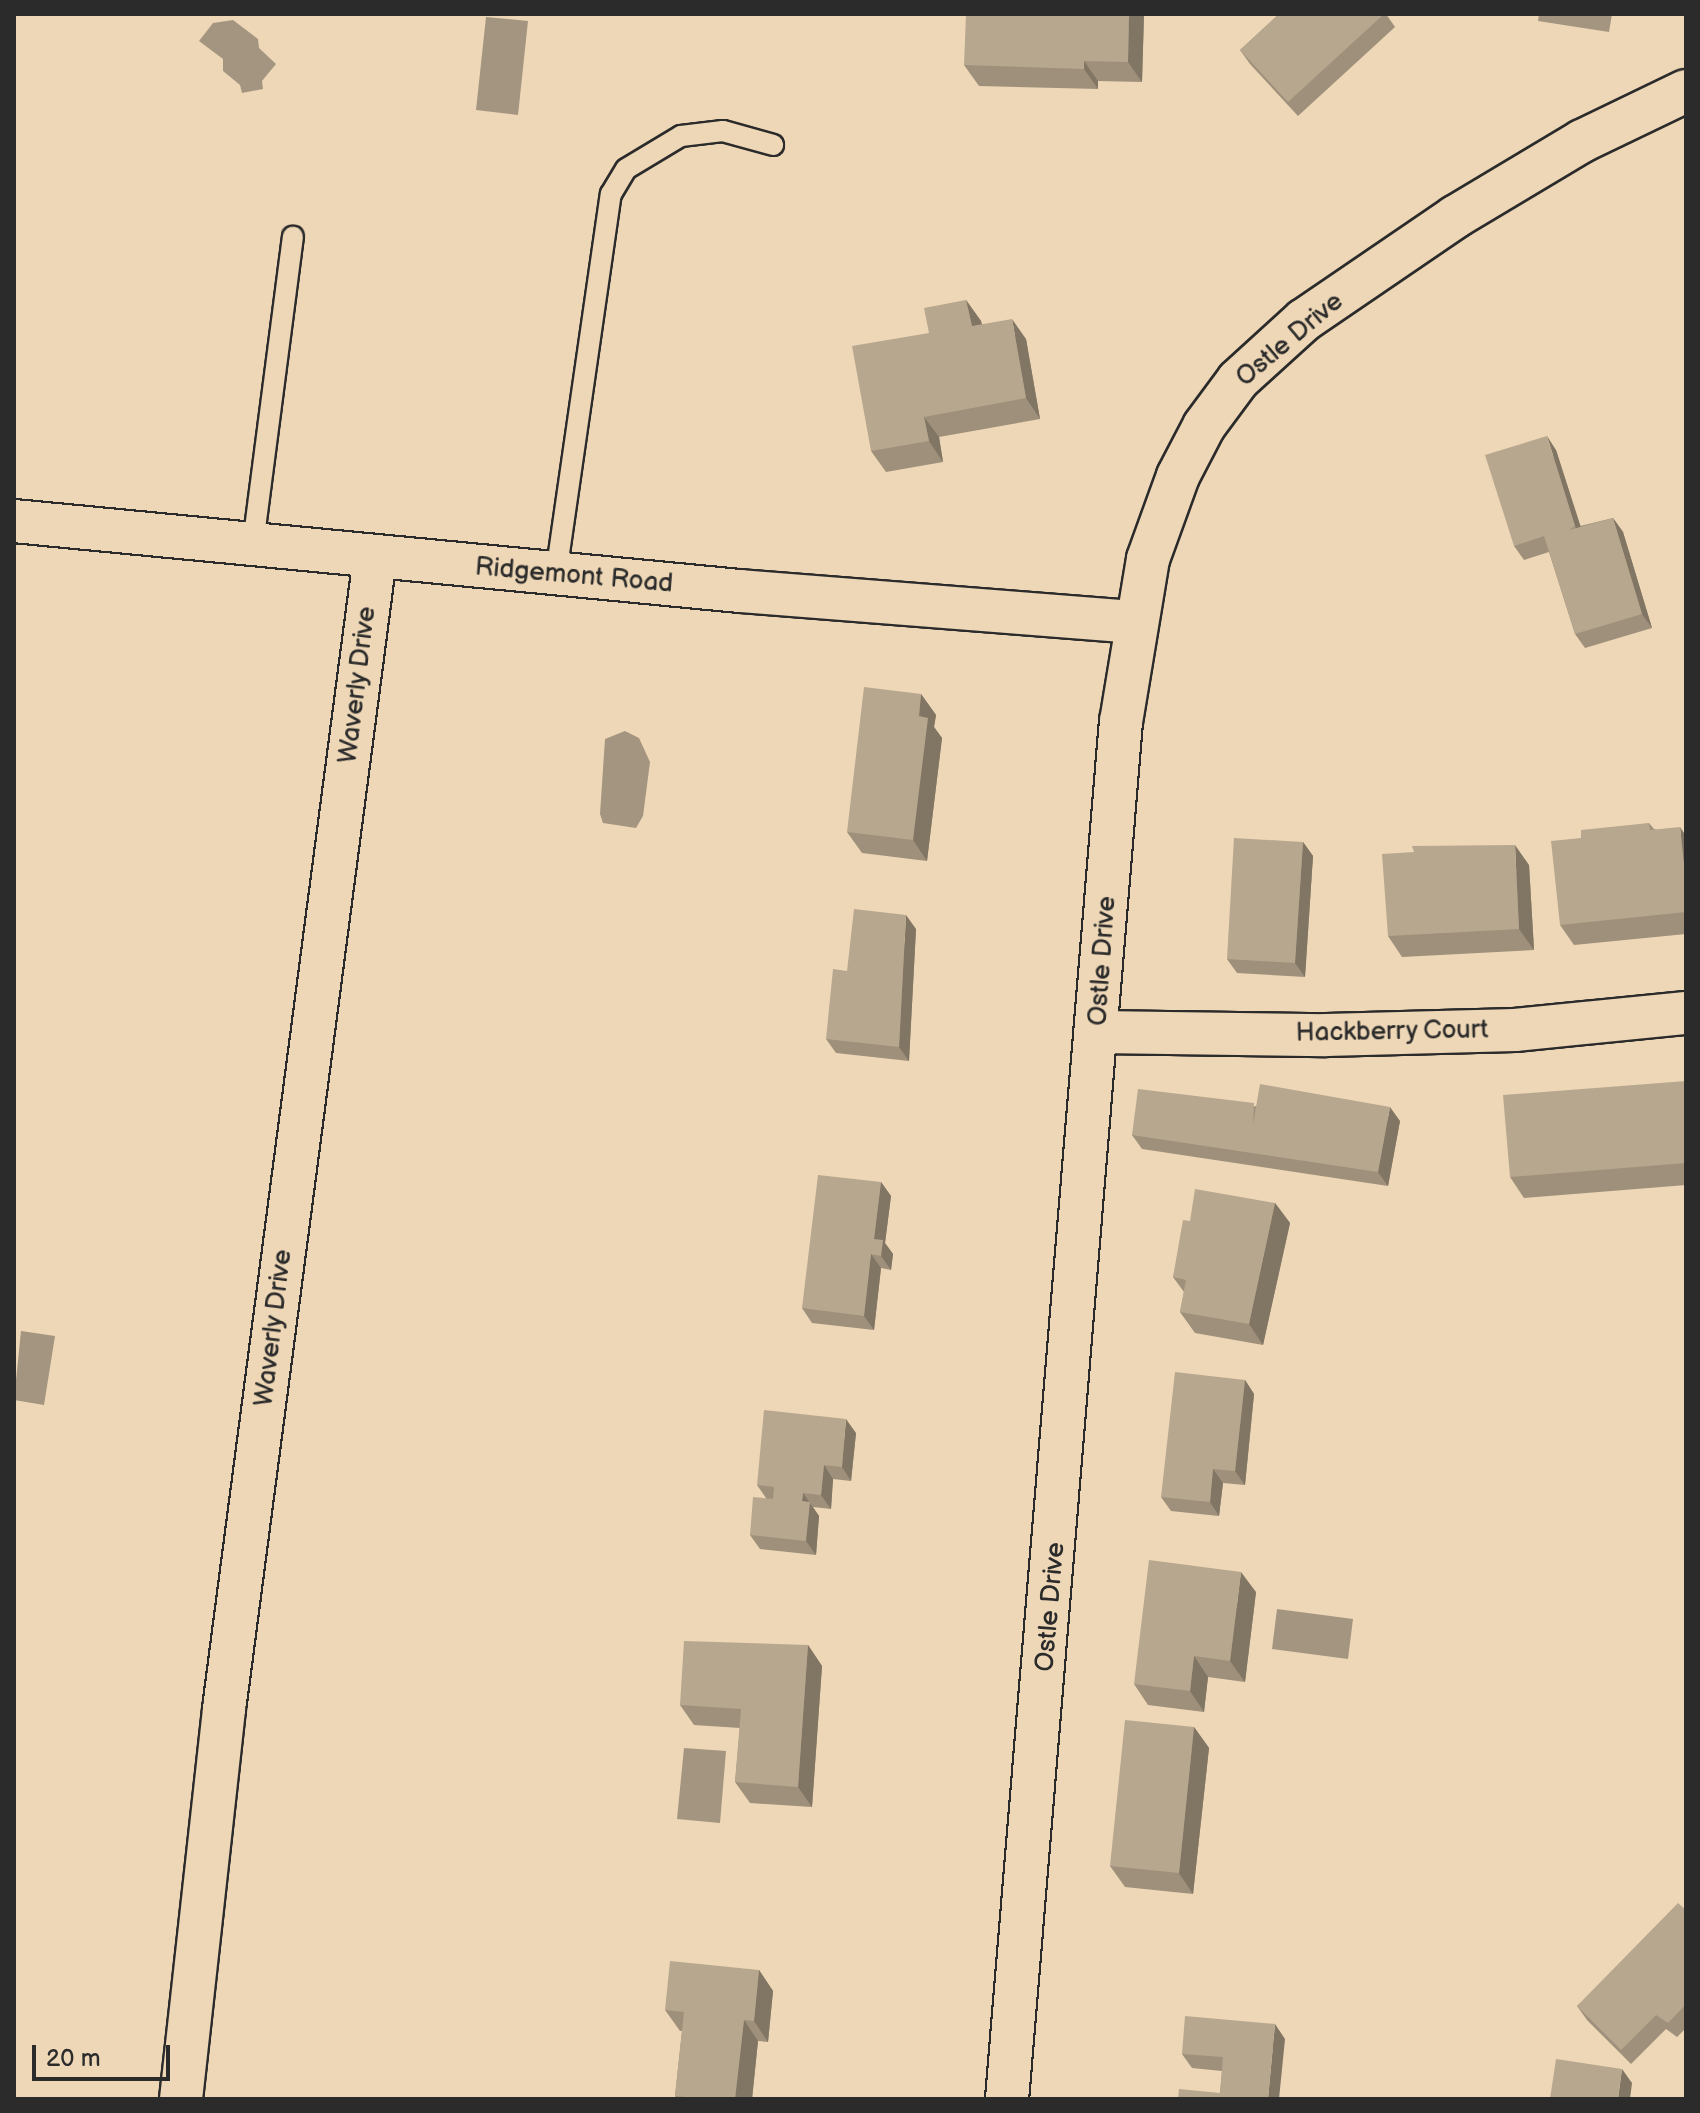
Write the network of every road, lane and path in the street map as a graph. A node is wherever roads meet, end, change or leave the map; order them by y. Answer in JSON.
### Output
{"nodes":[{"id":1,"x":1686,"y":91,"type":"edge"},
{"id":2,"x":773,"y":145,"type":"dead end"},
{"id":3,"x":293,"y":237,"type":"dead end"},
{"id":4,"x":14,"y":521,"type":"edge"},
{"id":5,"x":253,"y":544,"type":"junction"},
{"id":6,"x":375,"y":557,"type":"junction"},
{"id":7,"x":556,"y":574,"type":"junction"},
{"id":8,"x":1134,"y":622,"type":"junction"},
{"id":9,"x":1686,"y":1013,"type":"edge"},
{"id":10,"x":1098,"y":1032,"type":"junction"},
{"id":11,"x":181,"y":2099,"type":"edge"},
{"id":12,"x":1007,"y":2099,"type":"edge"}],
"edges":[{"from":1,"to":8,"type":"street","name":"Ostle Drive"},
{"from":2,"to":7,"type":"lane"},
{"from":3,"to":5,"type":"lane"},
{"from":4,"to":5,"type":"street","name":"Ridgemont Road"},
{"from":5,"to":6,"type":"street","name":"Ridgemont Road"},
{"from":6,"to":7,"type":"street","name":"Ridgemont Road"},
{"from":6,"to":11,"type":"street","name":"Waverly Drive"},
{"from":7,"to":8,"type":"street","name":"Ridgemont Road"},
{"from":8,"to":10,"type":"street","name":"Ostle Drive"},
{"from":9,"to":10,"type":"street","name":"Hackberry Court"},
{"from":10,"to":12,"type":"street","name":"Ostle Drive"}]}
